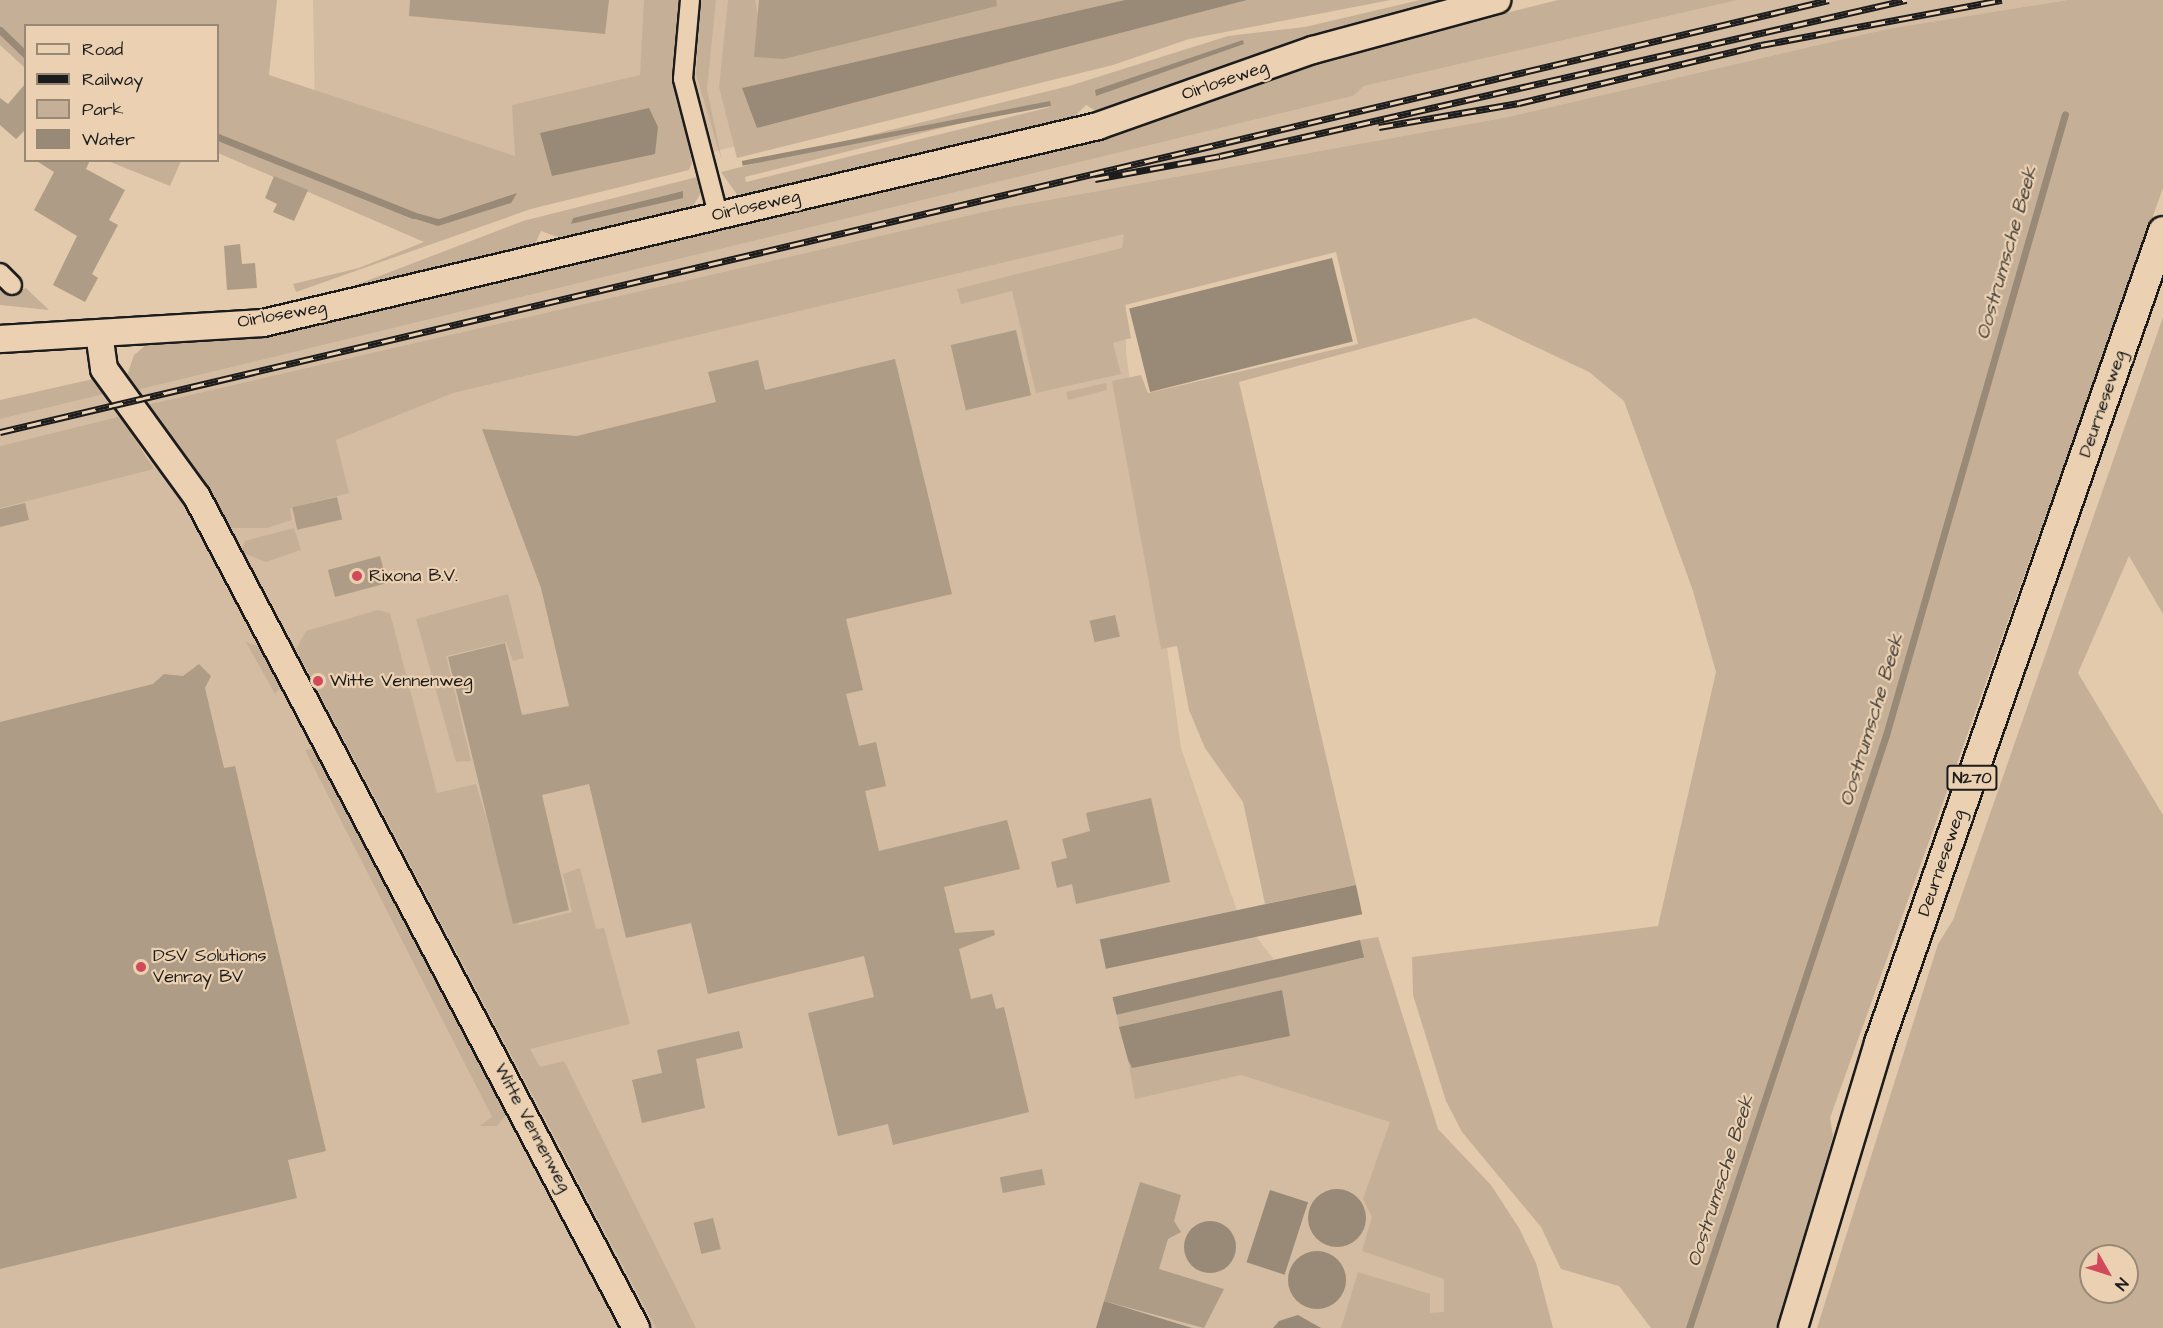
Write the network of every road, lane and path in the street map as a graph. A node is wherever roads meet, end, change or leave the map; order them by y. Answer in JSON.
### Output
{"nodes":[{"id":1,"x":690,"y":0,"type":"edge"},
{"id":2,"x":1497,"y":0,"type":"edge"},
{"id":3,"x":718,"y":214,"type":"junction"},
{"id":4,"x":2163,"y":231,"type":"edge"},
{"id":5,"x":99,"y":333,"type":"junction"},
{"id":6,"x":0,"y":339,"type":"edge"},
{"id":7,"x":636,"y":1328,"type":"edge"},
{"id":8,"x":1793,"y":1328,"type":"edge"}],
"edges":[{"from":1,"to":3,"type":"street"},
{"from":2,"to":3,"type":"street","name":"Oirloseweg"},
{"from":3,"to":5,"type":"street","name":"Oirloseweg"},
{"from":4,"to":8,"type":"main road","name":"Deurneseweg","number":"N270"},
{"from":5,"to":6,"type":"street","name":"Oirloseweg"},
{"from":5,"to":7,"type":"street","name":"Witte Vennenweg"}]}
